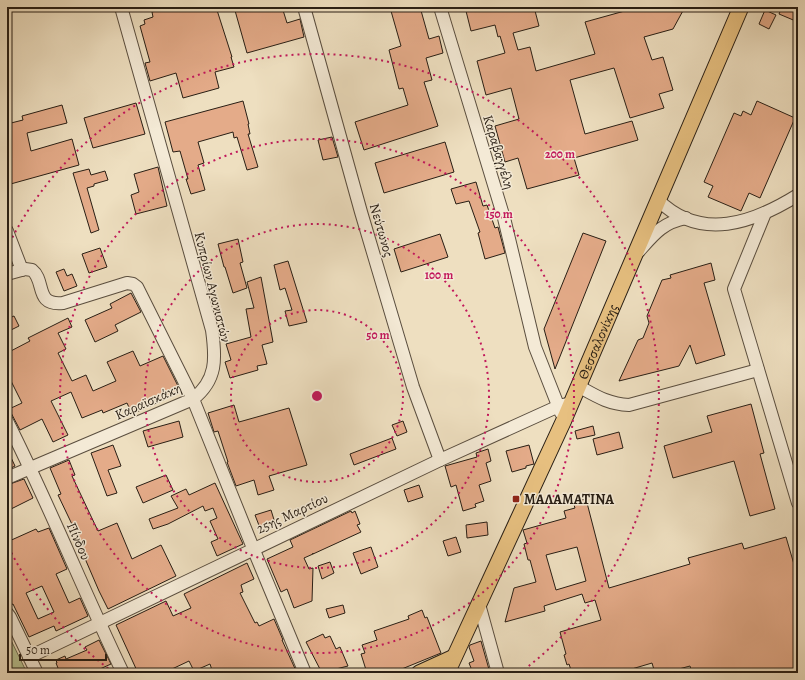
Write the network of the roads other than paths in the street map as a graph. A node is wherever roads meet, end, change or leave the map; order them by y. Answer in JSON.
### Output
{"nodes":[{"id":1,"x":121,"y":7,"type":"edge"},
{"id":2,"x":304,"y":7,"type":"edge"},
{"id":3,"x":440,"y":7,"type":"edge"},
{"id":4,"x":742,"y":7,"type":"edge"},
{"id":5,"x":798,"y":195,"type":"edge"},
{"id":6,"x":658,"y":200,"type":"junction"},
{"id":7,"x":765,"y":213,"type":"junction"},
{"id":8,"x":686,"y":218,"type":"junction"},
{"id":9,"x":7,"y":231,"type":"edge"},
{"id":10,"x":634,"y":258,"type":"junction"},
{"id":11,"x":22,"y":270,"type":"junction"},
{"id":12,"x":7,"y":274,"type":"edge"},
{"id":13,"x":758,"y":370,"type":"junction"},
{"id":14,"x":578,"y":386,"type":"junction"},
{"id":15,"x":193,"y":400,"type":"junction"},
{"id":16,"x":564,"y":409,"type":"junction"},
{"id":17,"x":7,"y":421,"type":"edge"},
{"id":18,"x":440,"y":460,"type":"junction"},
{"id":19,"x":31,"y":468,"type":"junction"},
{"id":20,"x":7,"y":478,"type":"edge"},
{"id":21,"x":798,"y":503,"type":"edge"},
{"id":22,"x":253,"y":548,"type":"junction"},
{"id":23,"x":479,"y":604,"type":"junction"},
{"id":24,"x":7,"y":613,"type":"edge"},
{"id":25,"x":99,"y":624,"type":"junction"},
{"id":26,"x":29,"y":657,"type":"junction"},
{"id":27,"x":454,"y":657,"type":"junction"},
{"id":28,"x":37,"y":673,"type":"edge"},
{"id":29,"x":123,"y":673,"type":"edge"},
{"id":30,"x":305,"y":673,"type":"edge"},
{"id":31,"x":419,"y":673,"type":"edge"},
{"id":32,"x":447,"y":673,"type":"edge"},
{"id":33,"x":498,"y":673,"type":"edge"}],
"edges":[{"from":1,"to":15,"type":"street","name":"Κυπρίων Αγωνιστών"},
{"from":2,"to":18,"type":"street","name":"Νεύτωνος"},
{"from":3,"to":16,"type":"street","name":"Καραβαγγέλη"},
{"from":4,"to":6,"type":"main road","name":"Θεσσαλονίκης"},
{"from":5,"to":7,"type":"street"},
{"from":6,"to":8,"type":"street"},
{"from":6,"to":10,"type":"main road","name":"Θεσσαλονίκης"},
{"from":7,"to":8,"type":"street"},
{"from":7,"to":13,"type":"street"},
{"from":8,"to":10,"type":"street"},
{"from":9,"to":11,"type":"street"},
{"from":10,"to":14,"type":"main road","name":"Θεσσαλονίκης"},
{"from":11,"to":12,"type":"street"},
{"from":11,"to":15,"type":"street","name":"Καραϊσκάκη"},
{"from":13,"to":14,"type":"street"},
{"from":13,"to":21,"type":"street"},
{"from":14,"to":16,"type":"main road","name":"Θεσσαλονίκης"},
{"from":15,"to":19,"type":"street","name":"Καραϊσκάκη"},
{"from":15,"to":22,"type":"street"},
{"from":16,"to":18,"type":"street","name":"25ης Μαρτίου"},
{"from":16,"to":23,"type":"main road","name":"Θεσσαλονίκης"},
{"from":17,"to":19,"type":"street","name":"Πίνδου"},
{"from":18,"to":22,"type":"street","name":"25ης Μαρτίου"},
{"from":19,"to":20,"type":"street","name":"Καραϊσκάκη"},
{"from":19,"to":25,"type":"street","name":"Πίνδου"},
{"from":22,"to":25,"type":"street","name":"25ης Μαρτίου"},
{"from":22,"to":30,"type":"street"},
{"from":23,"to":27,"type":"main road","name":"Θεσσαλονίκης"},
{"from":23,"to":33,"type":"street"},
{"from":24,"to":26,"type":"street"},
{"from":25,"to":26,"type":"street","name":"25ης Μαρτίου"},
{"from":25,"to":29,"type":"street","name":"Πίνδου"},
{"from":26,"to":28,"type":"street"},
{"from":27,"to":31,"type":"main road"},
{"from":27,"to":32,"type":"main road","name":"Θεσσαλονίκης"}]}
